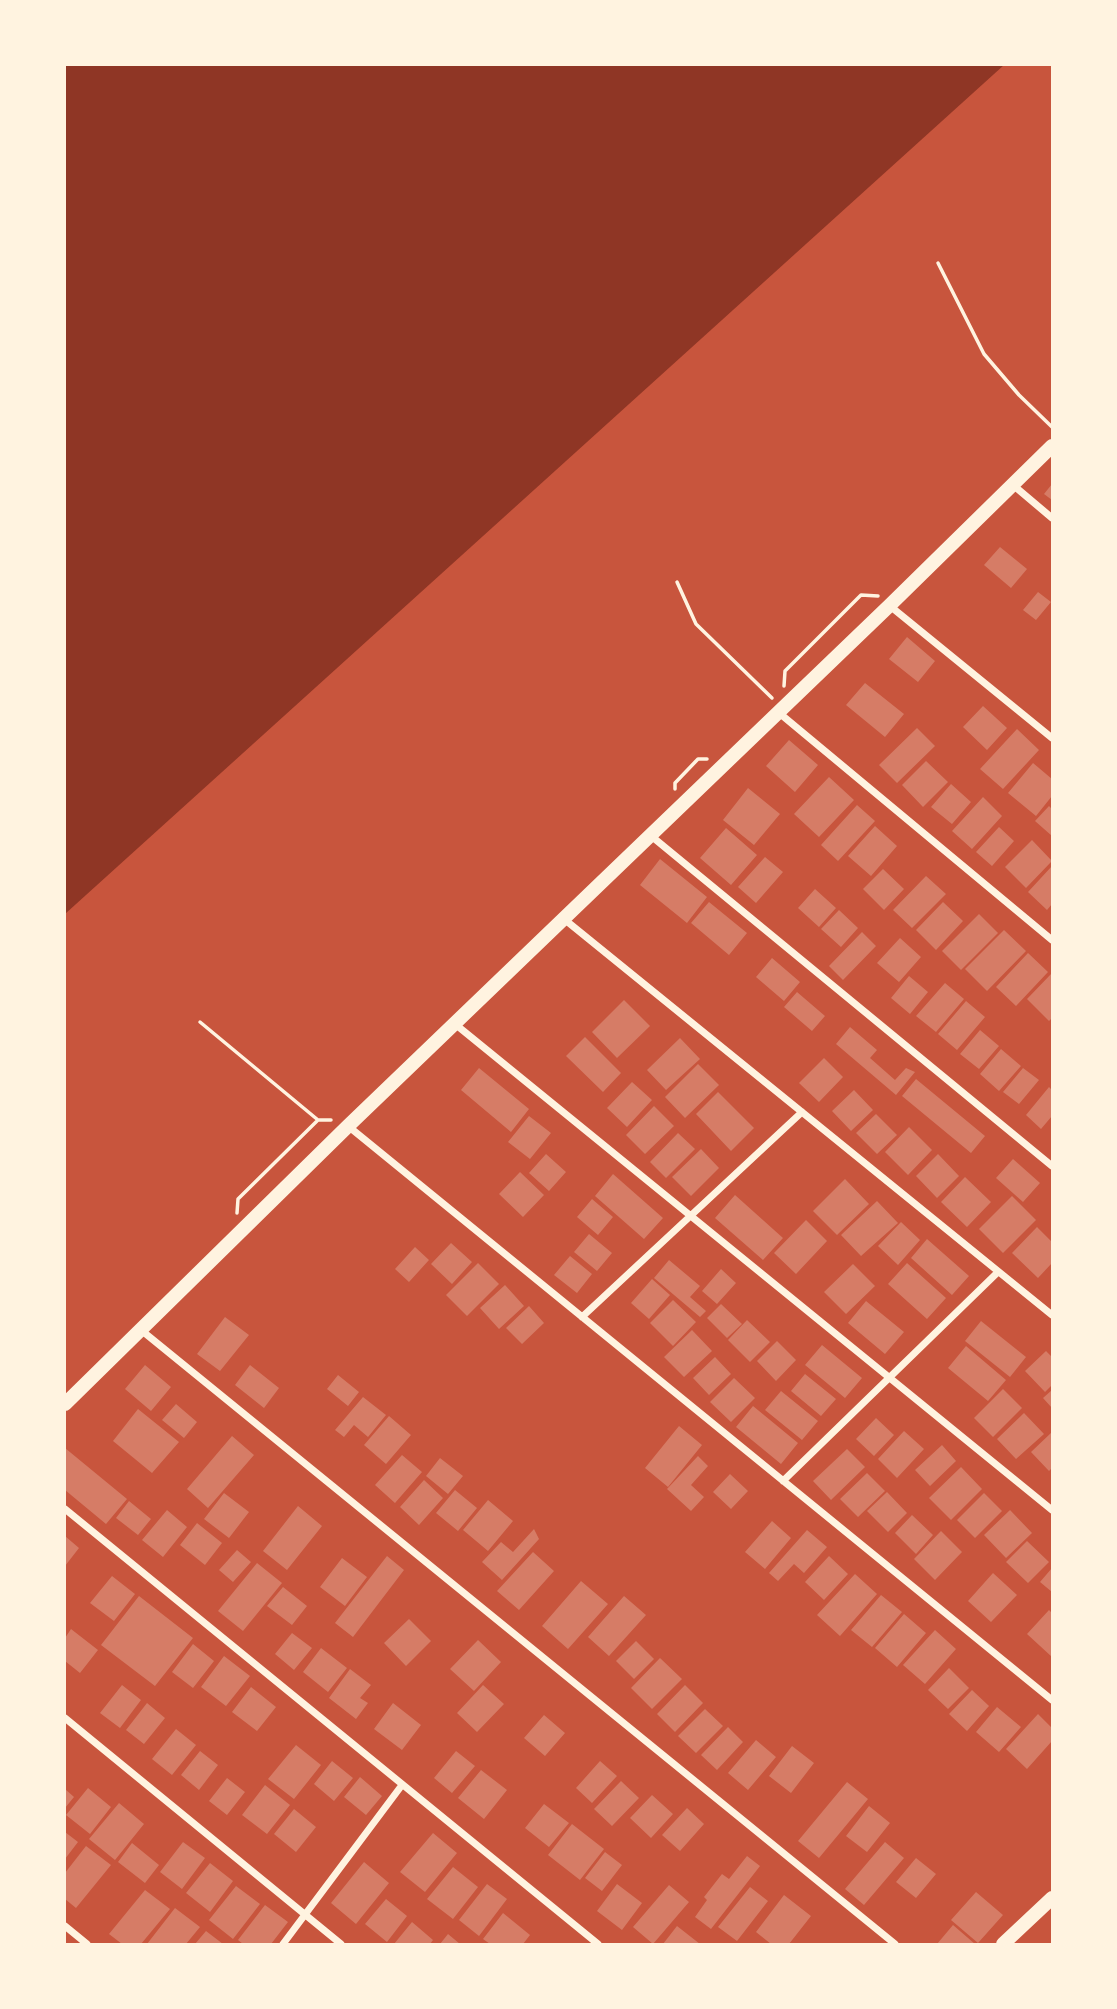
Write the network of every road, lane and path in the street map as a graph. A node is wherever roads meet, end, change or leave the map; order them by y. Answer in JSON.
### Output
{"nodes":[{"id":1,"x":938,"y":263,"type":"dead end"},
{"id":2,"x":1052,"y":427,"type":"edge"},
{"id":3,"x":1052,"y":446,"type":"edge"},
{"id":4,"x":1013,"y":485,"type":"junction"},
{"id":5,"x":1052,"y":519,"type":"edge"},
{"id":6,"x":677,"y":582,"type":"dead end"},
{"id":7,"x":890,"y":605,"type":"junction"},
{"id":8,"x":776,"y":706,"type":"junction"},
{"id":9,"x":1052,"y":738,"type":"edge"},
{"id":10,"x":650,"y":835,"type":"junction"},
{"id":11,"x":564,"y":919,"type":"junction"},
{"id":12,"x":1052,"y":940,"type":"edge"},
{"id":13,"x":200,"y":1022,"type":"dead end"},
{"id":14,"x":455,"y":1024,"type":"junction"},
{"id":15,"x":802,"y":1112,"type":"junction"},
{"id":16,"x":318,"y":1120,"type":"dead end"},
{"id":17,"x":348,"y":1126,"type":"junction"},
{"id":18,"x":1052,"y":1166,"type":"edge"},
{"id":19,"x":691,"y":1216,"type":"junction"},
{"id":20,"x":998,"y":1272,"type":"junction"},
{"id":21,"x":1052,"y":1315,"type":"edge"},
{"id":22,"x":582,"y":1317,"type":"junction"},
{"id":23,"x":140,"y":1329,"type":"junction"},
{"id":24,"x":889,"y":1378,"type":"junction"},
{"id":25,"x":65,"y":1404,"type":"edge"},
{"id":26,"x":783,"y":1481,"type":"junction"},
{"id":27,"x":65,"y":1509,"type":"edge"},
{"id":28,"x":1052,"y":1510,"type":"edge"},
{"id":29,"x":1052,"y":1700,"type":"edge"},
{"id":30,"x":65,"y":1718,"type":"edge"},
{"id":31,"x":402,"y":1785,"type":"junction"},
{"id":32,"x":1052,"y":1898,"type":"edge"},
{"id":33,"x":305,"y":1915,"type":"junction"},
{"id":34,"x":65,"y":1926,"type":"edge"},
{"id":35,"x":87,"y":1944,"type":"edge"},
{"id":36,"x":283,"y":1944,"type":"edge"},
{"id":37,"x":341,"y":1944,"type":"edge"},
{"id":38,"x":598,"y":1944,"type":"edge"},
{"id":39,"x":895,"y":1944,"type":"edge"},
{"id":40,"x":1003,"y":1944,"type":"edge"}],
"edges":[{"from":1,"to":2,"type":"path"},
{"from":3,"to":4,"type":"main road"},
{"from":4,"to":5,"type":"street"},
{"from":4,"to":7,"type":"main road"},
{"from":6,"to":8,"type":"path"},
{"from":7,"to":8,"type":"main road"},
{"from":7,"to":9,"type":"street"},
{"from":8,"to":10,"type":"main road"},
{"from":8,"to":12,"type":"street"},
{"from":10,"to":11,"type":"main road"},
{"from":10,"to":18,"type":"street"},
{"from":11,"to":14,"type":"main road"},
{"from":11,"to":15,"type":"street"},
{"from":13,"to":16,"type":"path"},
{"from":14,"to":17,"type":"main road"},
{"from":14,"to":19,"type":"street"},
{"from":15,"to":19,"type":"street"},
{"from":15,"to":20,"type":"street"},
{"from":17,"to":22,"type":"street"},
{"from":17,"to":23,"type":"main road"},
{"from":19,"to":22,"type":"street"},
{"from":19,"to":24,"type":"street"},
{"from":20,"to":21,"type":"street"},
{"from":20,"to":24,"type":"street"},
{"from":22,"to":26,"type":"street"},
{"from":23,"to":25,"type":"main road"},
{"from":23,"to":39,"type":"street"},
{"from":24,"to":26,"type":"street"},
{"from":24,"to":28,"type":"street"},
{"from":26,"to":29,"type":"street"},
{"from":27,"to":31,"type":"street"},
{"from":30,"to":33,"type":"street"},
{"from":31,"to":33,"type":"street"},
{"from":31,"to":38,"type":"street"},
{"from":32,"to":40,"type":"main road"},
{"from":33,"to":36,"type":"street"},
{"from":33,"to":37,"type":"street"},
{"from":34,"to":35,"type":"street"}]}
